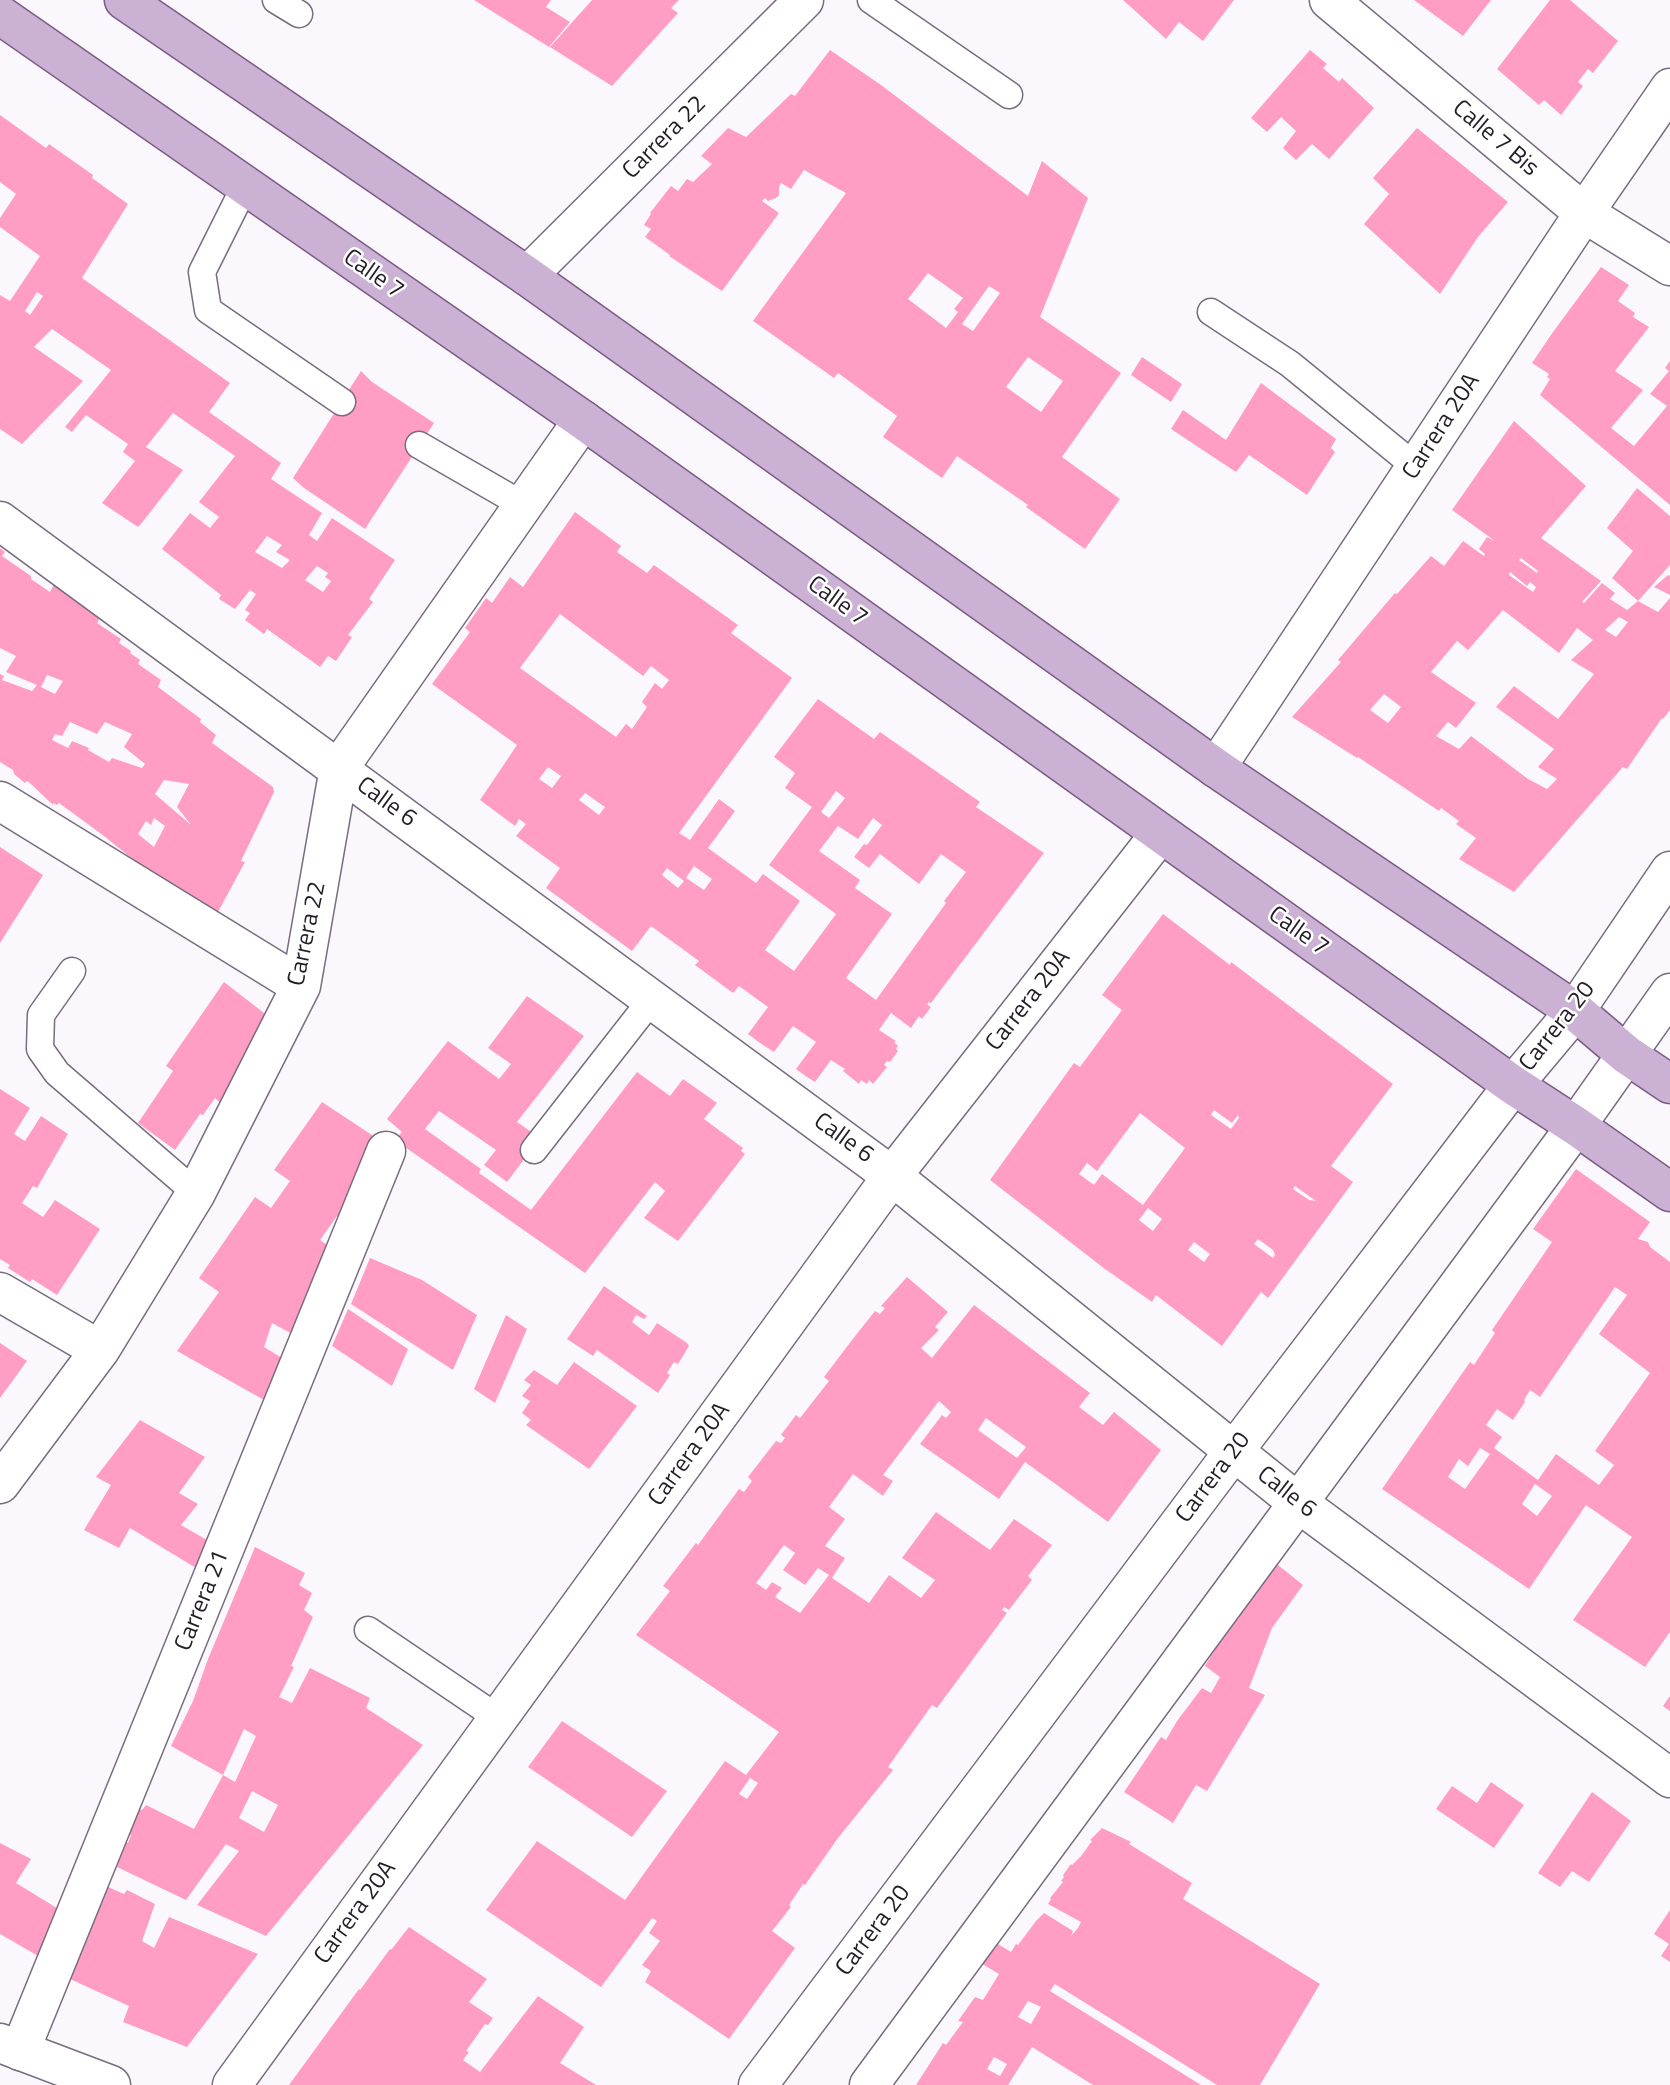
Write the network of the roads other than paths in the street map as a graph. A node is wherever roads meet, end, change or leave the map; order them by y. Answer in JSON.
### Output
{"nodes":[{"id":1,"x":124,"y":0,"type":"edge"},
{"id":2,"x":276,"y":0,"type":"edge"},
{"id":3,"x":804,"y":0,"type":"edge"},
{"id":4,"x":871,"y":0,"type":"edge"},
{"id":5,"x":1329,"y":0,"type":"edge"},
{"id":6,"x":299,"y":14,"type":"dead end"},
{"id":7,"x":0,"y":15,"type":"edge"},
{"id":8,"x":1670,"y":88,"type":"edge"},
{"id":9,"x":1009,"y":95,"type":"dead end"},
{"id":10,"x":245,"y":186,"type":"junction"},
{"id":11,"x":1584,"y":213,"type":"junction"},
{"id":12,"x":1670,"y":265,"type":"edge"},
{"id":13,"x":527,"y":276,"type":"junction"},
{"id":14,"x":1210,"y":312,"type":"dead end"},
{"id":15,"x":342,"y":402,"type":"dead end"},
{"id":16,"x":583,"y":420,"type":"junction"},
{"id":17,"x":419,"y":445,"type":"dead end"},
{"id":18,"x":1416,"y":467,"type":"junction"},
{"id":19,"x":523,"y":505,"type":"junction"},
{"id":20,"x":0,"y":521,"type":"edge"},
{"id":21,"x":339,"y":768,"type":"junction"},
{"id":22,"x":1216,"y":768,"type":"junction"},
{"id":23,"x":0,"y":801,"type":"edge"},
{"id":24,"x":1160,"y":834,"type":"junction"},
{"id":25,"x":1670,"y":871,"type":"edge"},
{"id":26,"x":72,"y":971,"type":"dead end"},
{"id":27,"x":301,"y":986,"type":"junction"},
{"id":28,"x":1670,"y":993,"type":"edge"},
{"id":29,"x":652,"y":999,"type":"junction"},
{"id":30,"x":1575,"y":1012,"type":"junction"},
{"id":31,"x":1627,"y":1055,"type":"junction"},
{"id":32,"x":1670,"y":1084,"type":"edge"},
{"id":33,"x":1513,"y":1085,"type":"junction"},
{"id":34,"x":1576,"y":1126,"type":"junction"},
{"id":35,"x":534,"y":1150,"type":"dead end"},
{"id":36,"x":386,"y":1151,"type":"dead end"},
{"id":37,"x":892,"y":1176,"type":"junction"},
{"id":38,"x":1670,"y":1192,"type":"edge"},
{"id":39,"x":196,"y":1193,"type":"junction"},
{"id":40,"x":0,"y":1292,"type":"edge"},
{"id":41,"x":100,"y":1350,"type":"junction"},
{"id":42,"x":1234,"y":1451,"type":"junction"},
{"id":43,"x":0,"y":1484,"type":"edge"},
{"id":44,"x":1297,"y":1502,"type":"junction"},
{"id":45,"x":368,"y":1630,"type":"dead end"},
{"id":46,"x":498,"y":1718,"type":"junction"},
{"id":47,"x":1670,"y":1778,"type":"edge"},
{"id":48,"x":10,"y":2047,"type":"edge"},
{"id":49,"x":111,"y":2085,"type":"edge"},
{"id":50,"x":232,"y":2085,"type":"edge"},
{"id":51,"x":758,"y":2085,"type":"edge"},
{"id":52,"x":869,"y":2085,"type":"edge"}],
"edges":[{"from":1,"to":13,"type":"main road"},
{"from":2,"to":6,"type":"lane"},
{"from":3,"to":13,"type":"street","name":"Carrera 22"},
{"from":4,"to":9,"type":"lane"},
{"from":5,"to":11,"type":"street","name":"Calle 7 Bis"},
{"from":7,"to":10,"type":"main road","name":"Calle 7"},
{"from":8,"to":11,"type":"street","name":"Carrera 20A"},
{"from":10,"to":15,"type":"lane"},
{"from":10,"to":16,"type":"main road","name":"Calle 7"},
{"from":11,"to":12,"type":"street","name":"Calle 7 Bis"},
{"from":11,"to":18,"type":"street","name":"Carrera 20A"},
{"from":13,"to":22,"type":"main road"},
{"from":14,"to":18,"type":"lane"},
{"from":16,"to":19,"type":"street","name":"Carrera 22"},
{"from":16,"to":24,"type":"main road","name":"Calle 7"},
{"from":17,"to":19,"type":"lane"},
{"from":18,"to":22,"type":"street","name":"Carrera 20A"},
{"from":19,"to":21,"type":"street","name":"Carrera 22"},
{"from":20,"to":21,"type":"street","name":"Calle 6"},
{"from":21,"to":27,"type":"street","name":"Carrera 22"},
{"from":21,"to":29,"type":"street","name":"Calle 6"},
{"from":22,"to":30,"type":"main road"},
{"from":23,"to":27,"type":"street"},
{"from":24,"to":33,"type":"main road","name":"Calle 7"},
{"from":24,"to":37,"type":"street","name":"Carrera 20A"},
{"from":25,"to":30,"type":"street","name":"Carrera 20"},
{"from":26,"to":39,"type":"lane"},
{"from":27,"to":39,"type":"street","name":"Carrera 22"},
{"from":28,"to":31,"type":"street"},
{"from":29,"to":35,"type":"lane"},
{"from":29,"to":37,"type":"street","name":"Calle 6"},
{"from":30,"to":31,"type":"main road"},
{"from":30,"to":33,"type":"street","name":"Carrera 20"},
{"from":31,"to":32,"type":"main road"},
{"from":31,"to":34,"type":"street"},
{"from":33,"to":34,"type":"main road","name":"Calle 7"},
{"from":33,"to":42,"type":"street","name":"Carrera 20"},
{"from":34,"to":38,"type":"main road","name":"Calle 7"},
{"from":34,"to":44,"type":"street"},
{"from":36,"to":48,"type":"street","name":"Carrera 21"},
{"from":37,"to":42,"type":"street","name":"Calle 6"},
{"from":37,"to":46,"type":"street","name":"Carrera 20A"},
{"from":39,"to":41,"type":"street","name":"Carrera 22"},
{"from":40,"to":41,"type":"street"},
{"from":41,"to":43,"type":"street","name":"Carrera 22"},
{"from":42,"to":44,"type":"street","name":"Calle 6"},
{"from":42,"to":51,"type":"street","name":"Carrera 20"},
{"from":44,"to":47,"type":"street","name":"Calle 6"},
{"from":44,"to":52,"type":"street"},
{"from":45,"to":46,"type":"lane"},
{"from":46,"to":50,"type":"street","name":"Carrera 20A"},
{"from":48,"to":49,"type":"street"}]}
